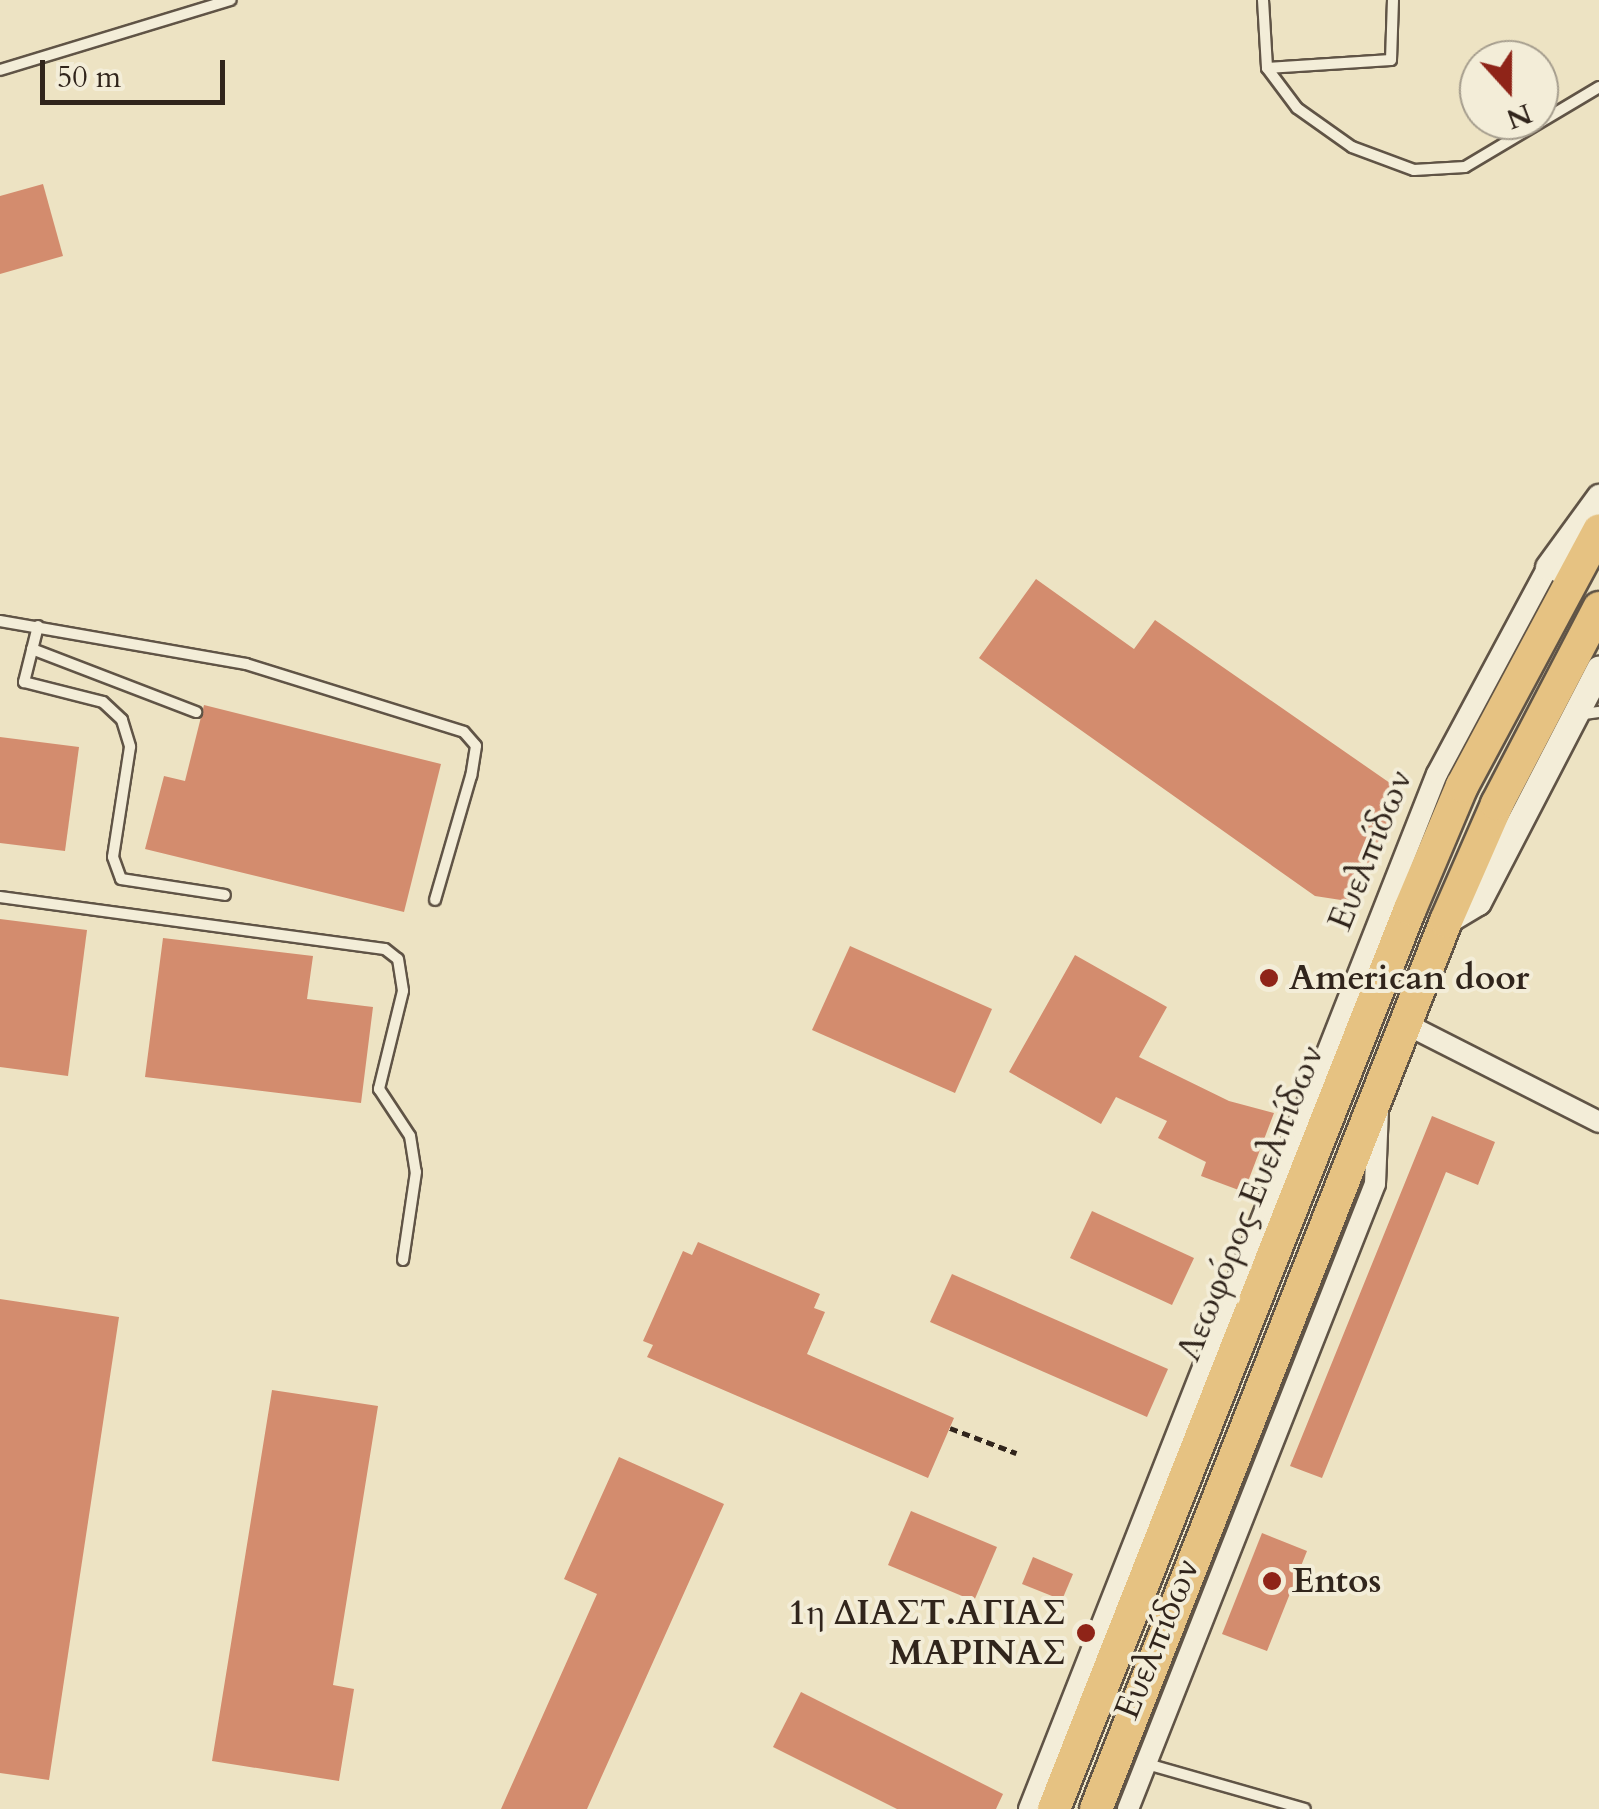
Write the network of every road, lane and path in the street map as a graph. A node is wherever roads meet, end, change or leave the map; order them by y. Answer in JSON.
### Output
{"nodes":[{"id":1,"x":231,"y":0,"type":"edge"},
{"id":2,"x":1263,"y":0,"type":"edge"},
{"id":3,"x":1393,"y":0,"type":"edge"},
{"id":4,"x":1267,"y":68,"type":"junction"},
{"id":5,"x":0,"y":70,"type":"edge"},
{"id":6,"x":1599,"y":87,"type":"edge"},
{"id":7,"x":1599,"y":496,"type":"edge"},
{"id":8,"x":1599,"y":530,"type":"edge"},
{"id":9,"x":1560,"y":572,"type":"junction"},
{"id":10,"x":0,"y":622,"type":"edge"},
{"id":11,"x":1595,"y":624,"type":"edge"},
{"id":12,"x":38,"y":626,"type":"junction"},
{"id":13,"x":32,"y":649,"type":"junction"},
{"id":14,"x":1599,"y":668,"type":"edge"},
{"id":15,"x":196,"y":712,"type":"dead end"},
{"id":16,"x":1599,"y":712,"type":"edge"},
{"id":17,"x":1571,"y":716,"type":"junction"},
{"id":18,"x":226,"y":895,"type":"dead end"},
{"id":19,"x":0,"y":897,"type":"edge"},
{"id":20,"x":435,"y":900,"type":"dead end"},
{"id":21,"x":1446,"y":921,"type":"junction"},
{"id":22,"x":1404,"y":1023,"type":"junction"},
{"id":23,"x":1377,"y":1098,"type":"junction"},
{"id":24,"x":1599,"y":1122,"type":"edge"},
{"id":25,"x":403,"y":1260,"type":"dead end"},
{"id":26,"x":950,"y":1428,"type":"dead end"},
{"id":27,"x":1016,"y":1453,"type":"dead end"},
{"id":28,"x":1140,"y":1554,"type":"junction"},
{"id":29,"x":1146,"y":1764,"type":"junction"},
{"id":30,"x":1029,"y":1809,"type":"edge"},
{"id":31,"x":1054,"y":1809,"type":"edge"},
{"id":32,"x":1096,"y":1809,"type":"edge"},
{"id":33,"x":1128,"y":1809,"type":"edge"},
{"id":34,"x":1305,"y":1809,"type":"edge"}],
"edges":[{"from":1,"to":5,"type":"lane"},
{"from":2,"to":4,"type":"lane"},
{"from":3,"to":4,"type":"lane"},
{"from":4,"to":6,"type":"lane"},
{"from":7,"to":9,"type":"street"},
{"from":8,"to":9,"type":"main road","name":"Λεωφόρος Ευελπίδων"},
{"from":9,"to":28,"type":"main road","name":"Λεωφόρος Ευελπίδων"},
{"from":10,"to":12,"type":"lane"},
{"from":11,"to":21,"type":"main road"},
{"from":12,"to":13,"type":"lane"},
{"from":12,"to":20,"type":"lane"},
{"from":13,"to":15,"type":"lane"},
{"from":13,"to":18,"type":"lane"},
{"from":14,"to":17,"type":"street"},
{"from":16,"to":17,"type":"lane"},
{"from":17,"to":21,"type":"street"},
{"from":19,"to":25,"type":"lane"},
{"from":21,"to":22,"type":"main road"},
{"from":22,"to":23,"type":"main road"},
{"from":22,"to":24,"type":"street"},
{"from":23,"to":29,"type":"street","name":"Ευελπίδων"},
{"from":23,"to":32,"type":"main road"},
{"from":26,"to":27,"type":"path"},
{"from":28,"to":30,"type":"street","name":"Ευελπίδων"},
{"from":28,"to":31,"type":"main road","name":"Λεωφόρος Ευελπίδων"},
{"from":29,"to":33,"type":"street","name":"Ευελπίδων"},
{"from":29,"to":34,"type":"lane"}]}
